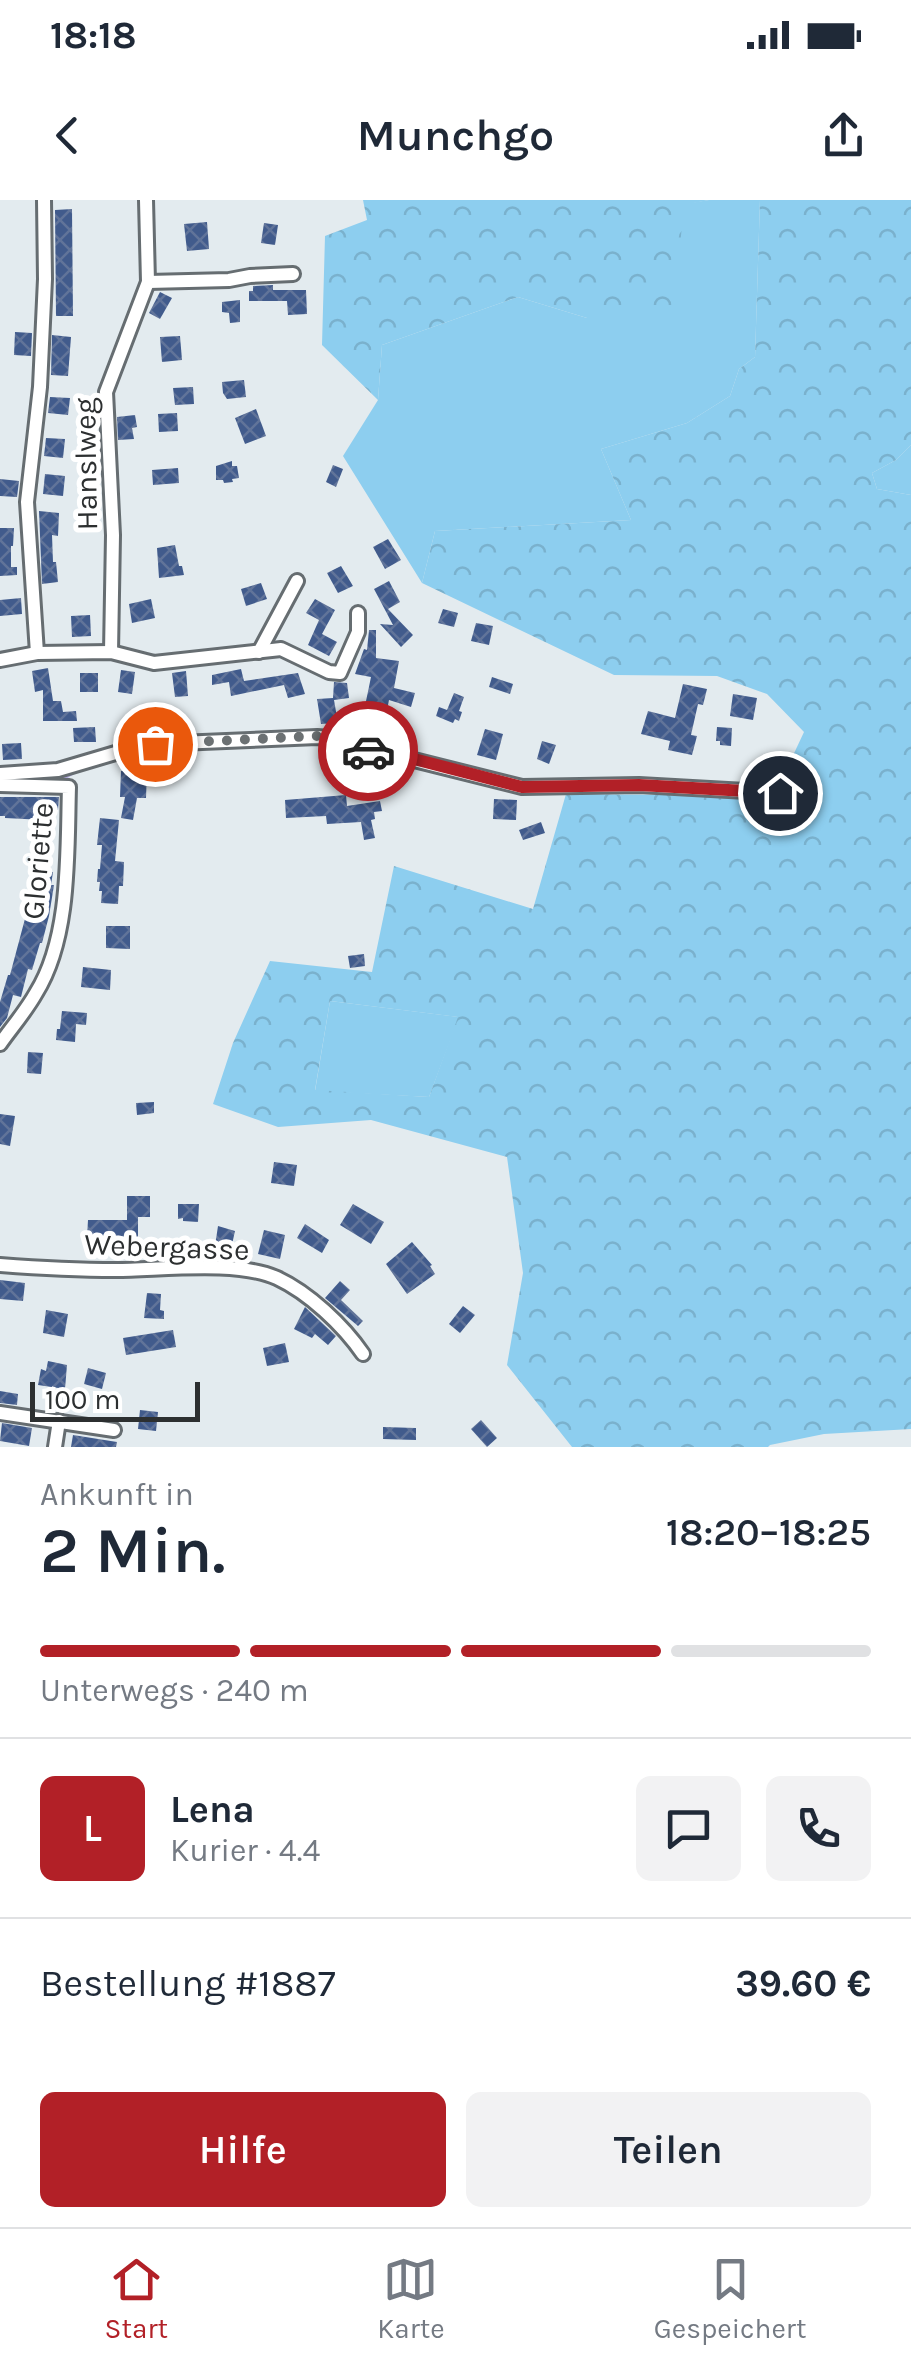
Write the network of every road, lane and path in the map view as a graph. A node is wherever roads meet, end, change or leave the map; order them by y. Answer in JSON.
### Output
{"nodes":[{"id":1,"x":44,"y":200,"type":"edge"},
{"id":2,"x":146,"y":200,"type":"edge"},
{"id":3,"x":293,"y":274,"type":"dead end"},
{"id":4,"x":148,"y":282,"type":"junction"},
{"id":5,"x":297,"y":581,"type":"dead end"},
{"id":6,"x":358,"y":612,"type":"dead end"},
{"id":7,"x":111,"y":652,"type":"junction"},
{"id":8,"x":259,"y":652,"type":"junction"},
{"id":9,"x":37,"y":653,"type":"junction"},
{"id":10,"x":0,"y":660,"type":"edge"},
{"id":11,"x":0,"y":774,"type":"edge"},
{"id":12,"x":0,"y":785,"type":"edge"},
{"id":13,"x":780,"y":793,"type":"dead end"},
{"id":14,"x":0,"y":1044,"type":"edge"},
{"id":15,"x":0,"y":1266,"type":"edge"},
{"id":16,"x":363,"y":1354,"type":"dead end"},
{"id":17,"x":0,"y":1413,"type":"edge"},
{"id":18,"x":59,"y":1421,"type":"junction"},
{"id":19,"x":114,"y":1430,"type":"dead end"},
{"id":20,"x":55,"y":1447,"type":"edge"}],
"edges":[{"from":1,"to":9,"type":"street"},
{"from":2,"to":4,"type":"street","name":"Hanslweg"},
{"from":3,"to":4,"type":"street"},
{"from":4,"to":7,"type":"street","name":"Hanslweg"},
{"from":5,"to":8,"type":"street"},
{"from":6,"to":8,"type":"street"},
{"from":7,"to":8,"type":"street"},
{"from":7,"to":9,"type":"street"},
{"from":9,"to":10,"type":"street"},
{"from":11,"to":13,"type":"street"},
{"from":12,"to":14,"type":"street","name":"Gloriette"},
{"from":15,"to":16,"type":"street","name":"Webergasse"},
{"from":17,"to":18,"type":"street"},
{"from":18,"to":19,"type":"street"},
{"from":18,"to":20,"type":"street"}]}
